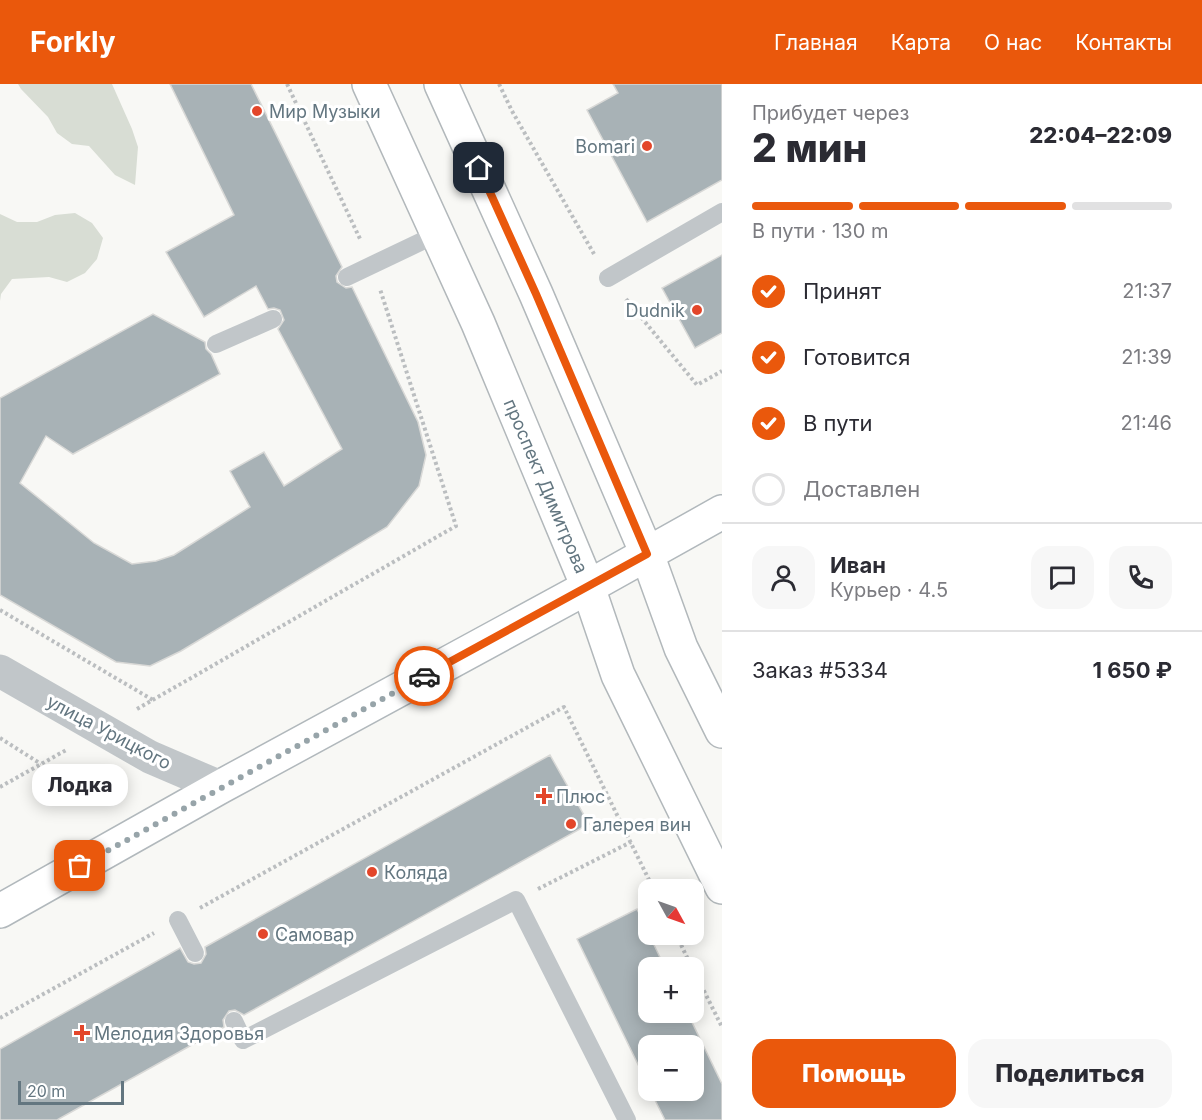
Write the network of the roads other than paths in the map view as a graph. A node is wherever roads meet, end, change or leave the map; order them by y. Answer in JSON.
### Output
{"nodes":[{"id":1,"x":369,"y":84,"type":"edge"},
{"id":2,"x":441,"y":84,"type":"edge"},
{"id":3,"x":722,"y":212,"type":"edge"},
{"id":4,"x":437,"y":234,"type":"junction"},
{"id":5,"x":347,"y":277,"type":"dead end"},
{"id":6,"x":608,"y":278,"type":"road end"},
{"id":7,"x":273,"y":319,"type":"dead end"},
{"id":8,"x":216,"y":344,"type":"dead end"},
{"id":9,"x":722,"y":512,"type":"edge"},
{"id":10,"x":647,"y":554,"type":"junction"},
{"id":11,"x":588,"y":587,"type":"junction"},
{"id":12,"x":0,"y":671,"type":"edge"},
{"id":13,"x":722,"y":731,"type":"edge"},
{"id":14,"x":220,"y":787,"type":"junction"},
{"id":15,"x":722,"y":887,"type":"edge"},
{"id":16,"x":0,"y":911,"type":"edge"},
{"id":17,"x":178,"y":920,"type":"road end"},
{"id":18,"x":195,"y":953,"type":"dead end"},
{"id":19,"x":234,"y":1021,"type":"dead end"},
{"id":20,"x":627,"y":1120,"type":"edge"}],
"edges":[{"from":1,"to":4,"type":"main road","name":"проспект Димитрова"},
{"from":2,"to":10,"type":"main road"},
{"from":3,"to":6,"type":"lane"},
{"from":4,"to":5,"type":"lane"},
{"from":4,"to":11,"type":"main road","name":"проспект Димитрова"},
{"from":7,"to":8,"type":"lane"},
{"from":9,"to":10,"type":"main road"},
{"from":10,"to":11,"type":"main road"},
{"from":10,"to":13,"type":"main road"},
{"from":11,"to":14,"type":"main road"},
{"from":11,"to":15,"type":"main road","name":"проспект Димитрова"},
{"from":12,"to":14,"type":"street","name":"улица Урицкого"},
{"from":14,"to":16,"type":"main road"},
{"from":17,"to":18,"type":"lane"},
{"from":19,"to":20,"type":"lane"}]}
